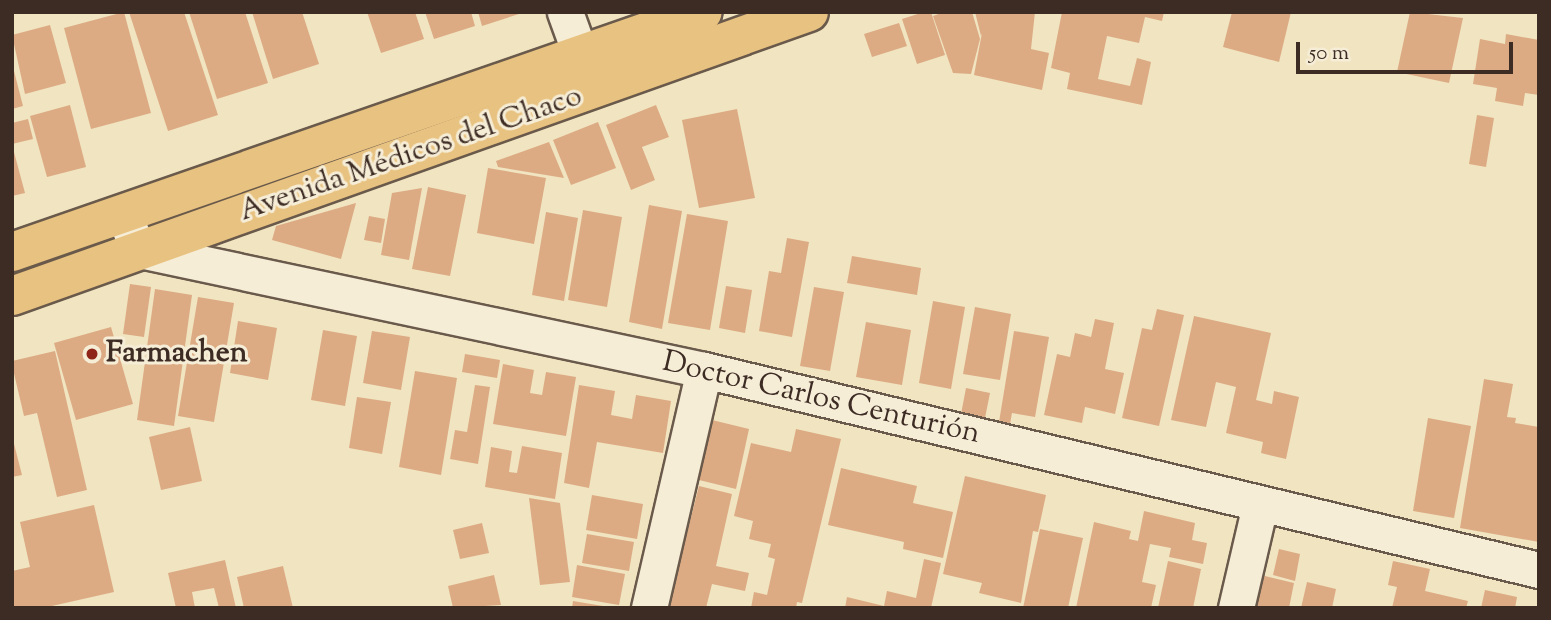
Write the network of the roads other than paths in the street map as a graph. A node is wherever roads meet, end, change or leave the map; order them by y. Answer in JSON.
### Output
{"nodes":[{"id":1,"x":565,"y":12,"type":"edge"},
{"id":2,"x":703,"y":12,"type":"edge"},
{"id":3,"x":809,"y":12,"type":"edge"},
{"id":4,"x":587,"y":74,"type":"junction"},
{"id":5,"x":123,"y":214,"type":"junction"},
{"id":6,"x":139,"y":250,"type":"junction"},
{"id":7,"x":12,"y":252,"type":"edge"},
{"id":8,"x":12,"y":296,"type":"edge"},
{"id":9,"x":704,"y":370,"type":"junction"},
{"id":10,"x":1260,"y":505,"type":"junction"},
{"id":11,"x":1539,"y":570,"type":"edge"},
{"id":12,"x":649,"y":608,"type":"edge"},
{"id":13,"x":1236,"y":608,"type":"edge"}],
"edges":[{"from":1,"to":4,"type":"street"},
{"from":2,"to":4,"type":"main road","name":"Avenida Médicos del Chaco"},
{"from":3,"to":4,"type":"main road","name":"Avenida Médicos del Chaco"},
{"from":4,"to":5,"type":"main road","name":"Avenida Médicos del Chaco"},
{"from":4,"to":6,"type":"main road","name":"Avenida Médicos del Chaco"},
{"from":5,"to":6,"type":"street"},
{"from":5,"to":7,"type":"main road","name":"Avenida Médicos del Chaco"},
{"from":6,"to":8,"type":"main road","name":"Avenida Médicos del Chaco"},
{"from":6,"to":9,"type":"street","name":"Doctor Carlos Centurión"},
{"from":9,"to":10,"type":"street","name":"Doctor Carlos Centurión"},
{"from":9,"to":12,"type":"street"},
{"from":10,"to":11,"type":"street","name":"Doctor Carlos Centurión"},
{"from":10,"to":13,"type":"street"}]}
